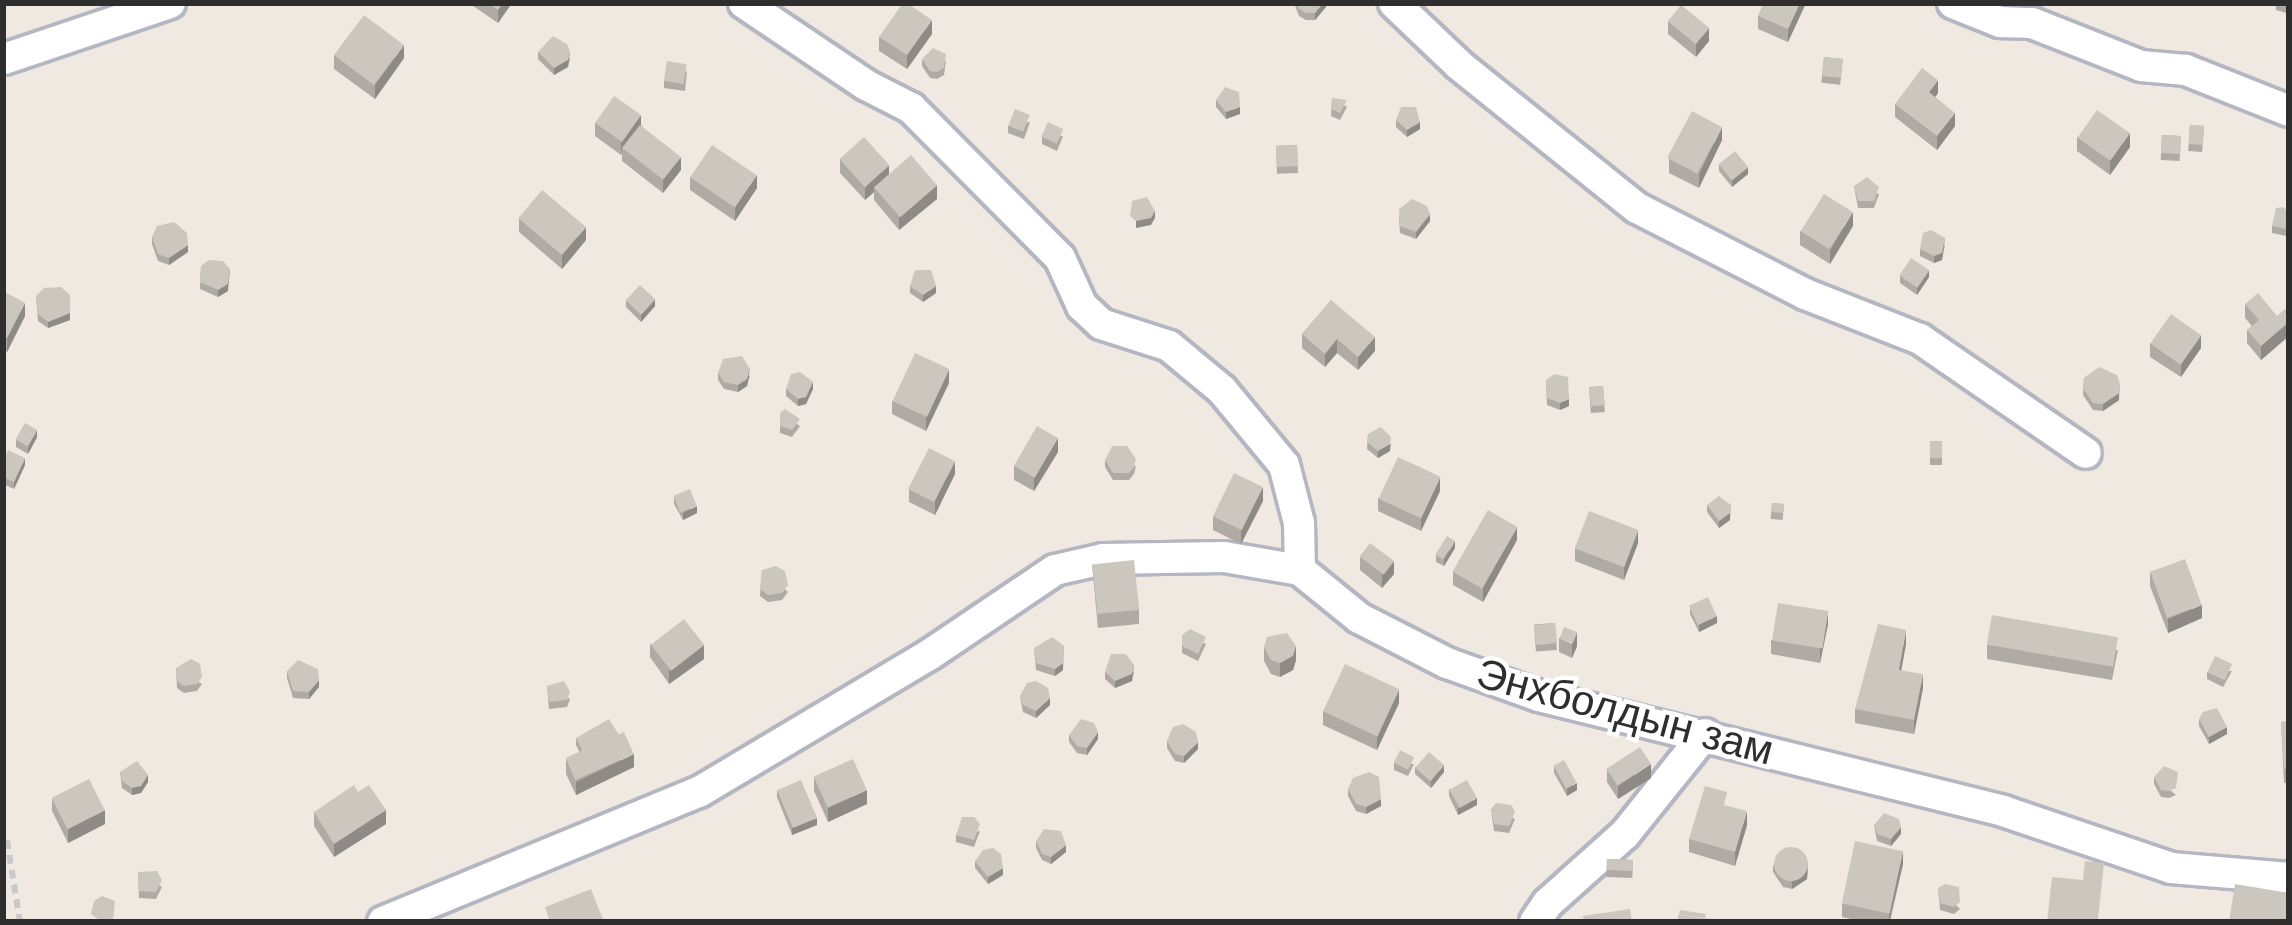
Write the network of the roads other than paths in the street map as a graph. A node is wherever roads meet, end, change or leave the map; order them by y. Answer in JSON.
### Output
{"nodes":[{"id":1,"x":170,"y":3,"type":"edge"},
{"id":2,"x":743,"y":3,"type":"edge"},
{"id":3,"x":1394,"y":3,"type":"edge"},
{"id":4,"x":1954,"y":3,"type":"edge"},
{"id":5,"x":4,"y":58,"type":"edge"},
{"id":6,"x":2289,"y":111,"type":"edge"},
{"id":7,"x":2086,"y":453,"type":"dead end"},
{"id":8,"x":1300,"y":570,"type":"junction"},
{"id":9,"x":1705,"y":734,"type":"junction"},
{"id":10,"x":2289,"y":878,"type":"edge"},
{"id":11,"x":383,"y":922,"type":"edge"},
{"id":12,"x":1535,"y":922,"type":"edge"}],
"edges":[{"from":1,"to":5,"type":"street"},
{"from":2,"to":8,"type":"street"},
{"from":3,"to":7,"type":"street"},
{"from":4,"to":6,"type":"street"},
{"from":8,"to":9,"type":"street","name":"Энхболдын зам"},
{"from":8,"to":11,"type":"street","name":"Энхболдын зам"},
{"from":9,"to":10,"type":"street","name":"Энхболдын зам"},
{"from":9,"to":12,"type":"street"}]}
